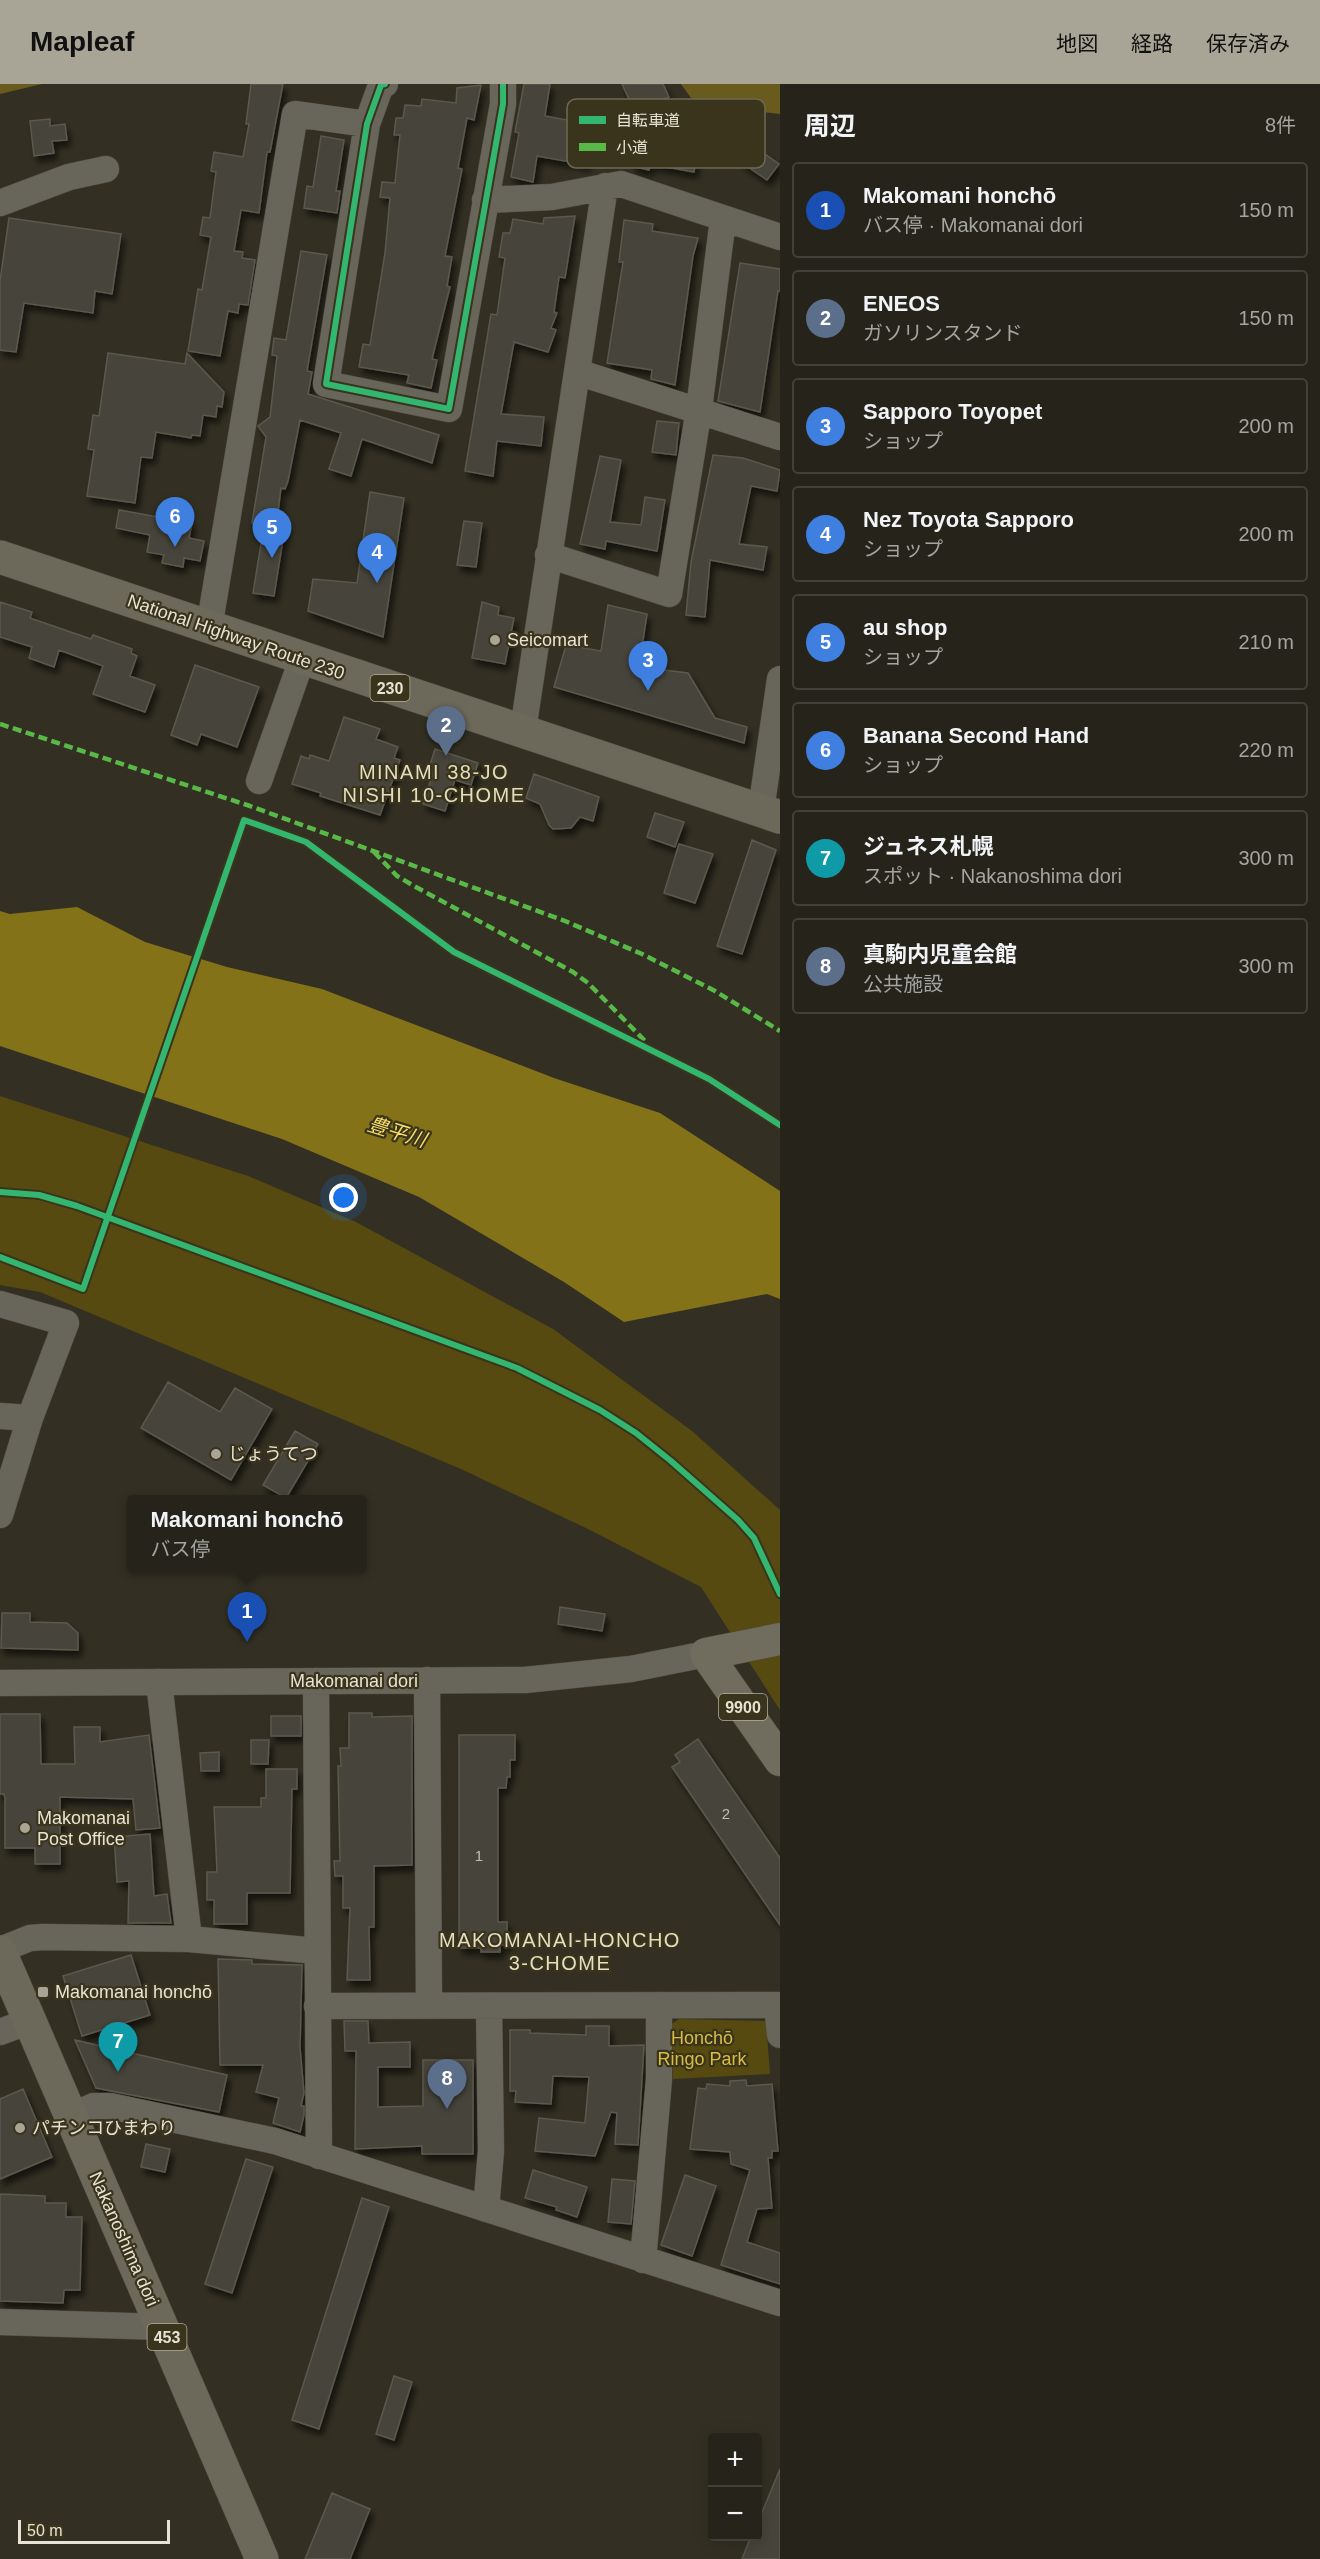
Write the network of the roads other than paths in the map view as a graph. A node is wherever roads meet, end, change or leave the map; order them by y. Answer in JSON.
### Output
{"nodes":[{"id":1,"x":385,"y":84,"type":"edge"},
{"id":2,"x":503,"y":84,"type":"edge"},
{"id":3,"x":368,"y":124,"type":"junction"},
{"id":4,"x":106,"y":169,"type":"dead end"},
{"id":5,"x":605,"y":186,"type":"junction"},
{"id":6,"x":485,"y":200,"type":"junction"},
{"id":7,"x":0,"y":203,"type":"edge"},
{"id":8,"x":723,"y":219,"type":"junction"},
{"id":9,"x":780,"y":237,"type":"edge"},
{"id":10,"x":577,"y":372,"type":"junction"},
{"id":11,"x":699,"y":409,"type":"junction"},
{"id":12,"x":780,"y":437,"type":"edge"},
{"id":13,"x":548,"y":555,"type":"junction"},
{"id":14,"x":0,"y":557,"type":"edge"},
{"id":15,"x":209,"y":628,"type":"junction"},
{"id":16,"x":303,"y":659,"type":"junction"},
{"id":17,"x":780,"y":679,"type":"edge"},
{"id":18,"x":524,"y":730,"type":"junction"},
{"id":19,"x":259,"y":781,"type":"dead end"},
{"id":20,"x":770,"y":814,"type":"edge"},
{"id":21,"x":0,"y":1304,"type":"edge"},
{"id":22,"x":0,"y":1416,"type":"edge"},
{"id":23,"x":30,"y":1418,"type":"junction"},
{"id":24,"x":0,"y":1515,"type":"edge"},
{"id":25,"x":780,"y":1639,"type":"edge"},
{"id":26,"x":706,"y":1654,"type":"junction"},
{"id":27,"x":427,"y":1680,"type":"junction"},
{"id":28,"x":316,"y":1681,"type":"junction"},
{"id":29,"x":159,"y":1682,"type":"junction"},
{"id":30,"x":0,"y":1683,"type":"edge"},
{"id":31,"x":780,"y":1760,"type":"edge"},
{"id":32,"x":189,"y":1938,"type":"junction"},
{"id":33,"x":0,"y":1951,"type":"edge"},
{"id":34,"x":317,"y":1951,"type":"junction"},
{"id":35,"x":659,"y":2005,"type":"junction"},
{"id":36,"x":317,"y":2006,"type":"junction"},
{"id":37,"x":429,"y":2006,"type":"junction"},
{"id":38,"x":489,"y":2007,"type":"junction"},
{"id":39,"x":30,"y":2021,"type":"junction"},
{"id":40,"x":0,"y":2032,"type":"edge"},
{"id":41,"x":780,"y":2035,"type":"edge"},
{"id":42,"x":71,"y":2116,"type":"junction"},
{"id":43,"x":319,"y":2156,"type":"junction"},
{"id":44,"x":486,"y":2209,"type":"junction"},
{"id":45,"x":643,"y":2260,"type":"junction"},
{"id":46,"x":780,"y":2303,"type":"edge"},
{"id":47,"x":0,"y":2322,"type":"edge"},
{"id":48,"x":163,"y":2327,"type":"junction"},
{"id":49,"x":262,"y":2559,"type":"edge"}],
"edges":[{"from":1,"to":3,"type":"street"},
{"from":2,"to":6,"type":"street"},
{"from":3,"to":6,"type":"street"},
{"from":3,"to":15,"type":"street"},
{"from":4,"to":7,"type":"street"},
{"from":5,"to":6,"type":"street"},
{"from":5,"to":8,"type":"street"},
{"from":5,"to":10,"type":"street"},
{"from":8,"to":9,"type":"street"},
{"from":8,"to":11,"type":"street"},
{"from":10,"to":11,"type":"street"},
{"from":10,"to":13,"type":"street"},
{"from":11,"to":12,"type":"street"},
{"from":11,"to":13,"type":"street"},
{"from":13,"to":18,"type":"street"},
{"from":14,"to":15,"type":"highway","name":"National Highway Route 230","number":"230"},
{"from":15,"to":16,"type":"highway","name":"National Highway Route 230","number":"230"},
{"from":16,"to":18,"type":"highway","name":"National Highway Route 230","number":"230"},
{"from":16,"to":19,"type":"street"},
{"from":17,"to":20,"type":"street"},
{"from":18,"to":20,"type":"highway","name":"National Highway Route 230","number":"230"},
{"from":21,"to":23,"type":"street"},
{"from":22,"to":23,"type":"street"},
{"from":23,"to":24,"type":"street"},
{"from":25,"to":26,"type":"main road"},
{"from":26,"to":27,"type":"street","name":"Makomanai dori"},
{"from":26,"to":31,"type":"main road","number":"9900"},
{"from":27,"to":28,"type":"street","name":"Makomanai dori"},
{"from":27,"to":37,"type":"street"},
{"from":28,"to":29,"type":"street","name":"Makomanai dori"},
{"from":28,"to":34,"type":"street"},
{"from":29,"to":30,"type":"street","name":"Makomanai dori"},
{"from":29,"to":32,"type":"street"},
{"from":32,"to":33,"type":"street"},
{"from":32,"to":34,"type":"street"},
{"from":33,"to":39,"type":"highway","name":"Nakanoshima dori","number":"453"},
{"from":34,"to":36,"type":"street"},
{"from":35,"to":38,"type":"street"},
{"from":35,"to":41,"type":"street"},
{"from":35,"to":45,"type":"street"},
{"from":36,"to":37,"type":"street"},
{"from":36,"to":43,"type":"street"},
{"from":37,"to":38,"type":"street"},
{"from":38,"to":44,"type":"street"},
{"from":39,"to":40,"type":"street"},
{"from":39,"to":42,"type":"highway","name":"Nakanoshima dori","number":"453"},
{"from":42,"to":43,"type":"street"},
{"from":42,"to":48,"type":"highway","name":"Nakanoshima dori","number":"453"},
{"from":43,"to":44,"type":"street"},
{"from":44,"to":45,"type":"street"},
{"from":45,"to":46,"type":"street"},
{"from":47,"to":48,"type":"street"},
{"from":48,"to":49,"type":"highway","name":"Nakanoshima dori","number":"453"}]}
